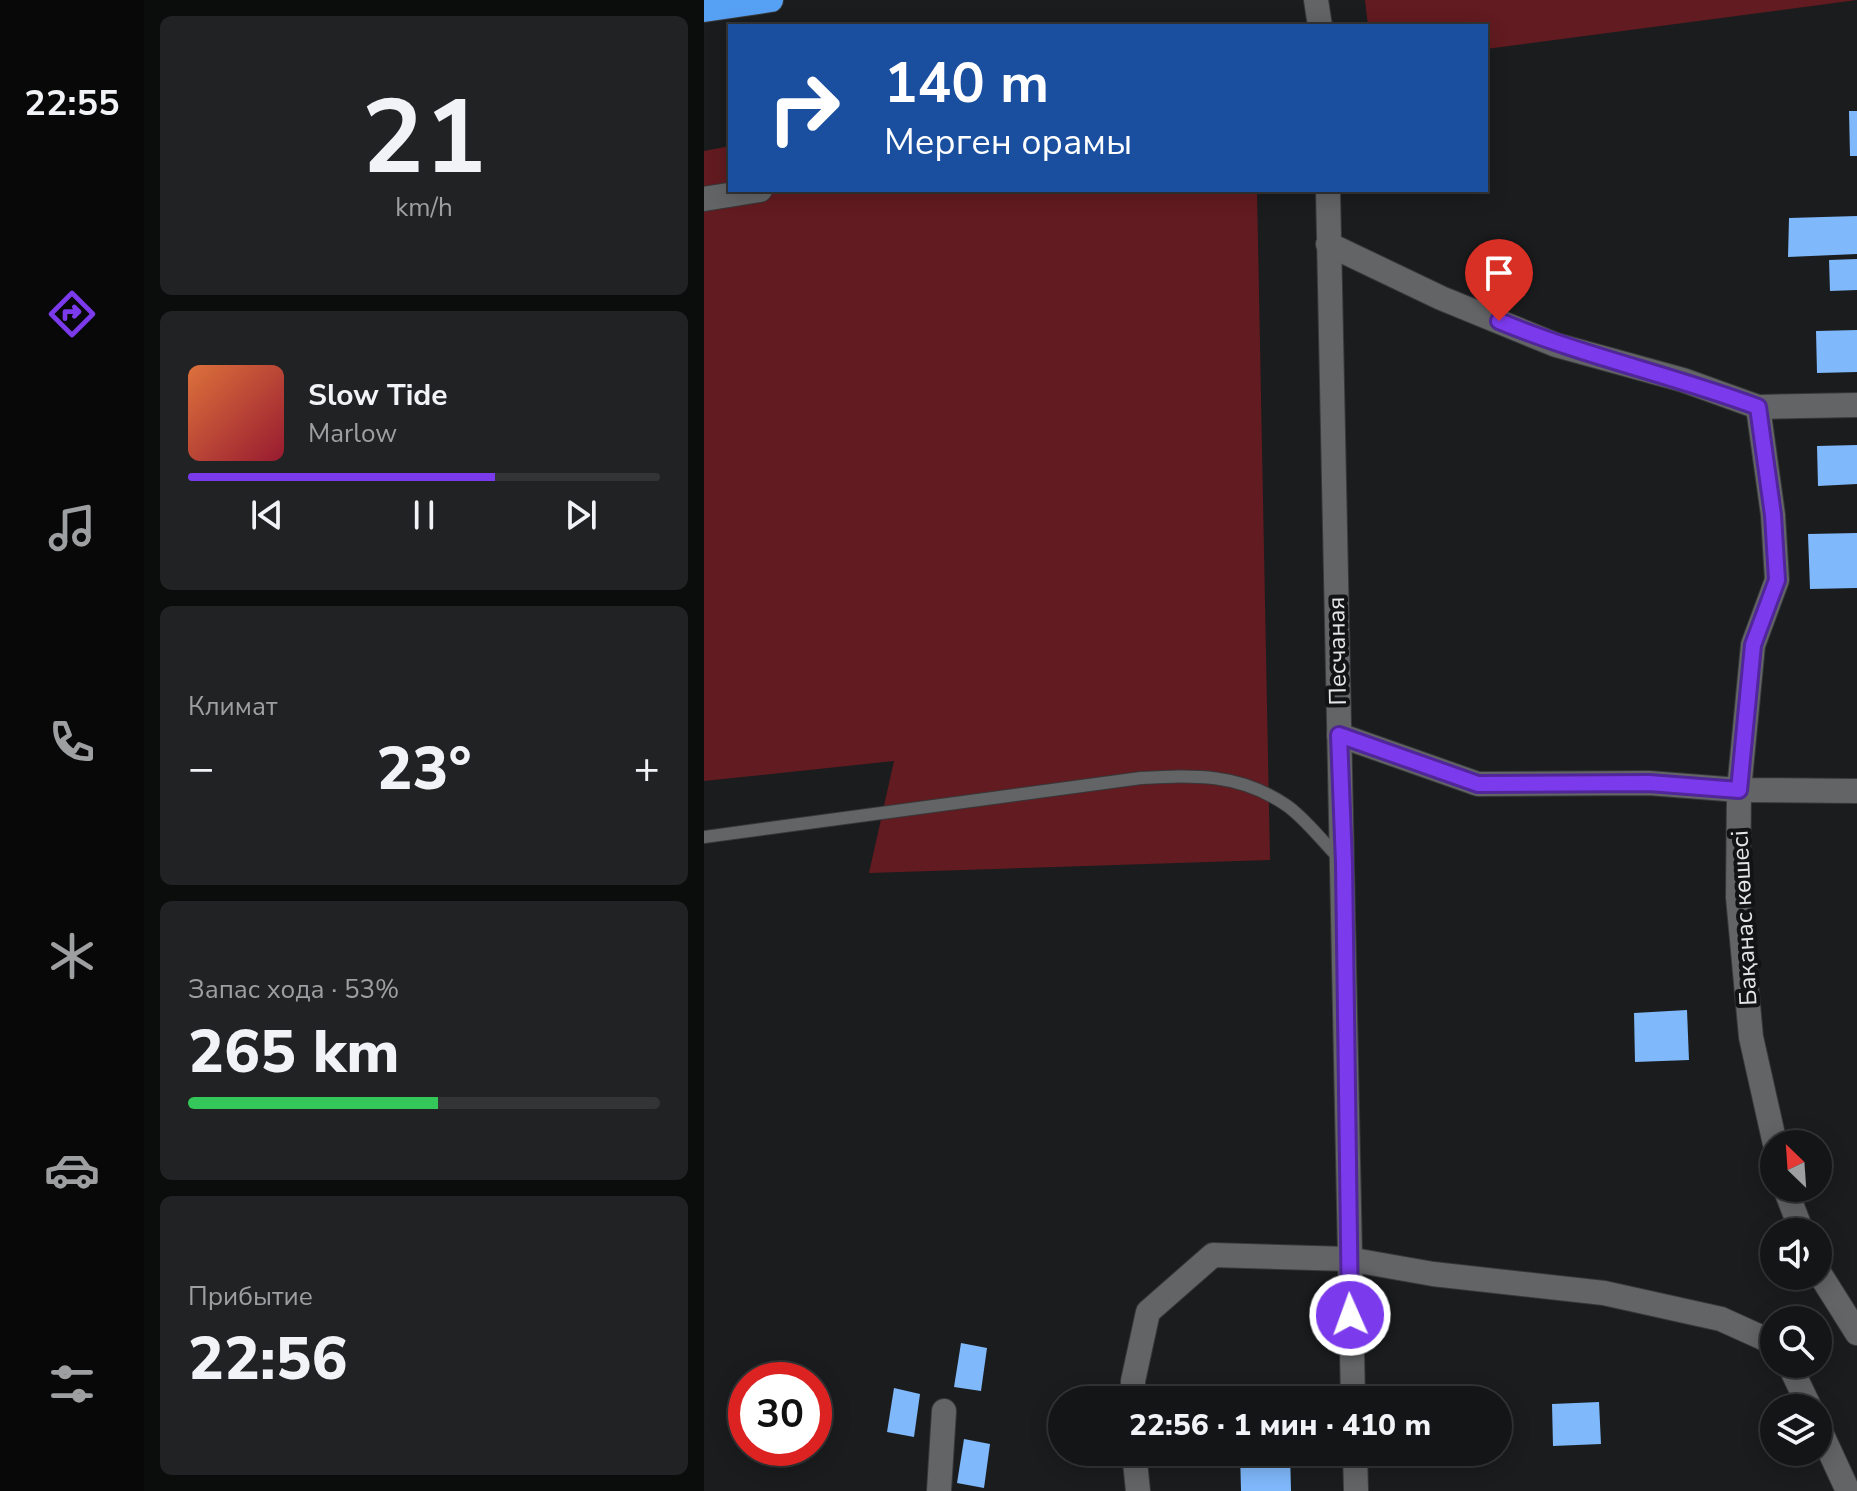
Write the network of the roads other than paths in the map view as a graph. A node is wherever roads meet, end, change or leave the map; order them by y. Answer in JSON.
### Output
{"nodes":[{"id":1,"x":771,"y":0,"type":"edge"},
{"id":2,"x":1316,"y":0,"type":"edge"},
{"id":3,"x":704,"y":10,"type":"edge"},
{"id":4,"x":1320,"y":24,"type":"edge"},
{"id":5,"x":748,"y":192,"type":"edge"},
{"id":6,"x":1328,"y":192,"type":"edge"},
{"id":7,"x":704,"y":199,"type":"edge"},
{"id":8,"x":1328,"y":244,"type":"junction"},
{"id":9,"x":1857,"y":405,"type":"edge"},
{"id":10,"x":1758,"y":407,"type":"junction"},
{"id":11,"x":1339,"y":735,"type":"junction"},
{"id":12,"x":1739,"y":790,"type":"junction"},
{"id":13,"x":1857,"y":791,"type":"edge"},
{"id":14,"x":704,"y":837,"type":"edge"},
{"id":15,"x":1344,"y":863,"type":"junction"},
{"id":16,"x":1772,"y":1130,"type":"edge"},
{"id":17,"x":1348,"y":1259,"type":"junction"},
{"id":18,"x":1830,"y":1290,"type":"edge"},
{"id":19,"x":1857,"y":1333,"type":"edge"},
{"id":20,"x":1760,"y":1337,"type":"edge"},
{"id":21,"x":1133,"y":1386,"type":"edge"},
{"id":22,"x":1353,"y":1386,"type":"edge"},
{"id":23,"x":944,"y":1411,"type":"dead end"},
{"id":24,"x":1832,"y":1456,"type":"edge"},
{"id":25,"x":1135,"y":1466,"type":"edge"},
{"id":26,"x":1355,"y":1466,"type":"edge"},
{"id":27,"x":939,"y":1491,"type":"edge"},
{"id":28,"x":1138,"y":1491,"type":"edge"},
{"id":29,"x":1356,"y":1491,"type":"edge"},
{"id":30,"x":1848,"y":1491,"type":"edge"}],
"edges":[{"from":1,"to":3,"type":"highway"},
{"from":2,"to":4,"type":"street"},
{"from":5,"to":7,"type":"street"},
{"from":6,"to":8,"type":"street","name":"Песчаная"},
{"from":8,"to":10,"type":"street"},
{"from":8,"to":11,"type":"street","name":"Песчаная"},
{"from":9,"to":10,"type":"street"},
{"from":10,"to":12,"type":"street","name":"Бақанас көшесі"},
{"from":11,"to":12,"type":"street"},
{"from":11,"to":15,"type":"street","name":"Песчаная"},
{"from":12,"to":13,"type":"street"},
{"from":12,"to":16,"type":"street","name":"Бақанас көшесі"},
{"from":14,"to":15,"type":"lane"},
{"from":15,"to":17,"type":"street","name":"Песчаная"},
{"from":17,"to":20,"type":"street"},
{"from":17,"to":21,"type":"street"},
{"from":17,"to":22,"type":"street","name":"Песчаная"},
{"from":18,"to":19,"type":"street"},
{"from":23,"to":27,"type":"street"},
{"from":24,"to":30,"type":"street"},
{"from":25,"to":28,"type":"street"},
{"from":26,"to":29,"type":"street"}]}
